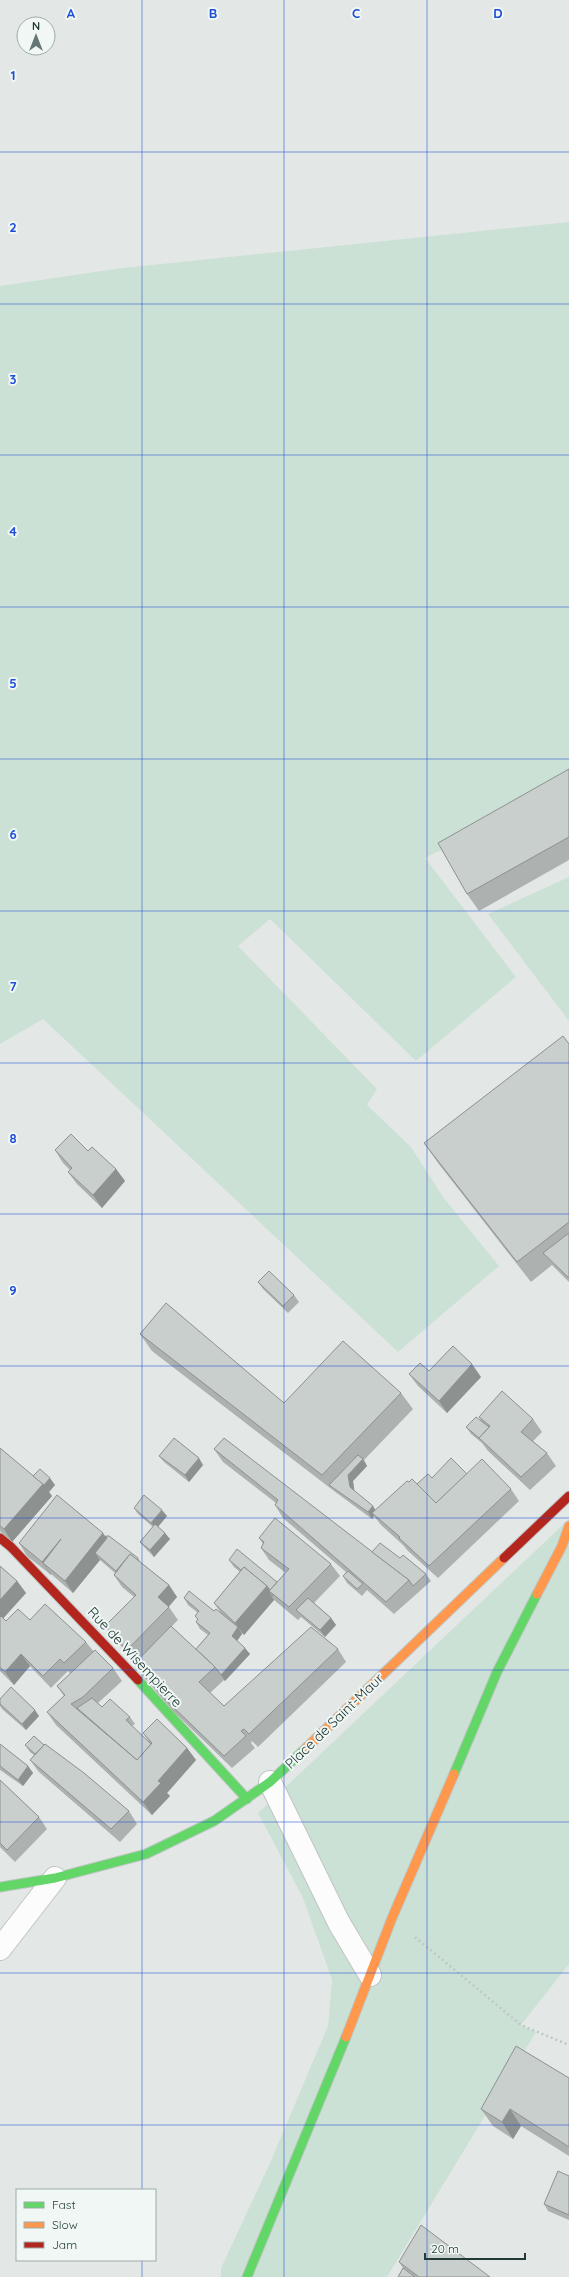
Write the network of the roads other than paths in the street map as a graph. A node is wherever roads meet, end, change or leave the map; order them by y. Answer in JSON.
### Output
{"nodes":[{"id":1,"x":569,"y":1496,"type":"edge"},
{"id":2,"x":569,"y":1526,"type":"edge"},
{"id":3,"x":0,"y":1538,"type":"edge"},
{"id":4,"x":270,"y":1782,"type":"junction"},
{"id":5,"x":247,"y":1799,"type":"junction"},
{"id":6,"x":55,"y":1878,"type":"junction"},
{"id":7,"x":0,"y":1888,"type":"edge"},
{"id":8,"x":0,"y":1948,"type":"edge"},
{"id":9,"x":370,"y":1975,"type":"junction"},
{"id":10,"x":247,"y":2277,"type":"edge"}],
"edges":[{"from":1,"to":4,"type":"street","name":"Place de Saint-Maur"},
{"from":2,"to":9,"type":"street"},
{"from":3,"to":5,"type":"street","name":"Rue de Wisempierre"},
{"from":4,"to":5,"type":"street","name":"Place de Saint-Maur"},
{"from":4,"to":9,"type":"street"},
{"from":5,"to":6,"type":"street","name":"Place de Saint-Maur"},
{"from":6,"to":7,"type":"street","name":"Place de Saint-Maur"},
{"from":6,"to":8,"type":"street"},
{"from":9,"to":10,"type":"street"}]}
